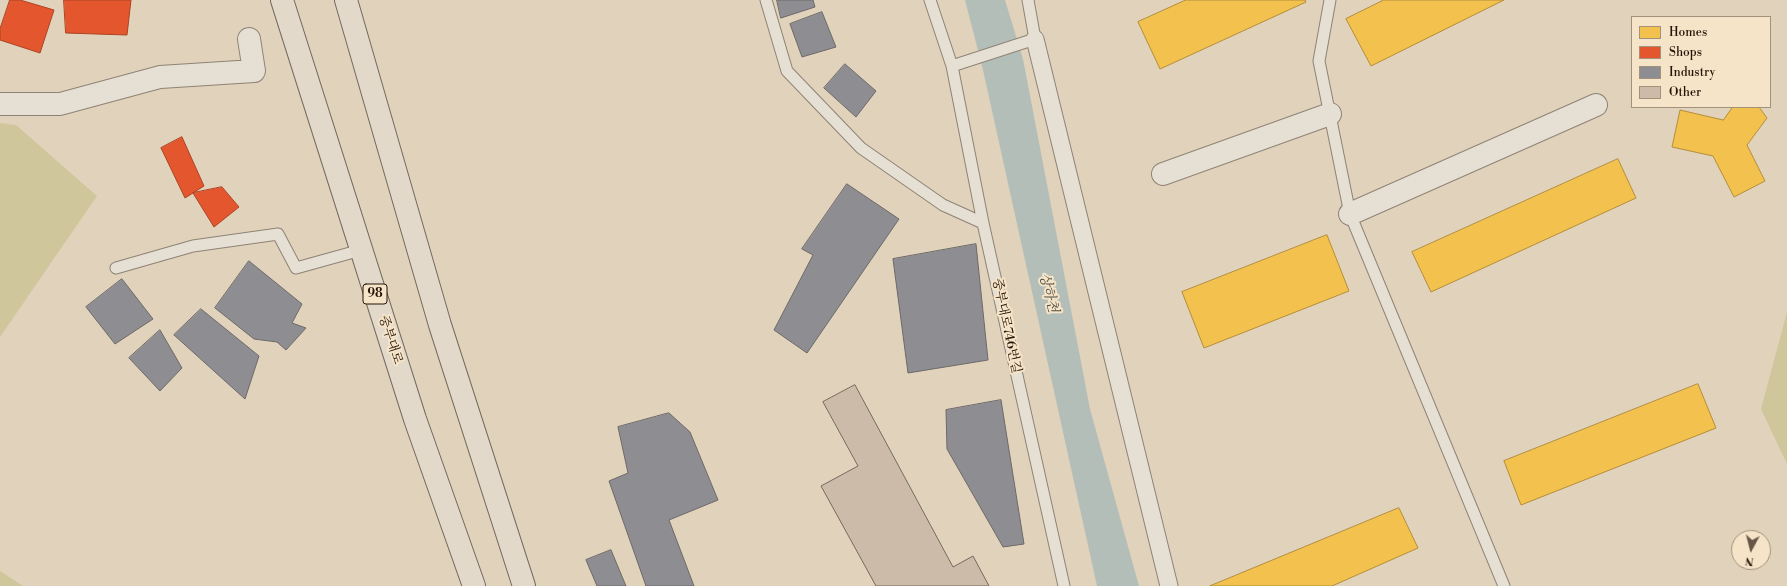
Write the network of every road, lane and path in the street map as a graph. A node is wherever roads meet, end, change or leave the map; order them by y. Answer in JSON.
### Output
{"nodes":[{"id":1,"x":282,"y":0,"type":"edge"},
{"id":2,"x":346,"y":0,"type":"edge"},
{"id":3,"x":766,"y":0,"type":"edge"},
{"id":4,"x":930,"y":0,"type":"edge"},
{"id":5,"x":1028,"y":0,"type":"edge"},
{"id":6,"x":1330,"y":0,"type":"edge"},
{"id":7,"x":1036,"y":39,"type":"junction"},
{"id":8,"x":249,"y":40,"type":"dead end"},
{"id":9,"x":952,"y":66,"type":"junction"},
{"id":10,"x":0,"y":104,"type":"edge"},
{"id":11,"x":1596,"y":105,"type":"dead end"},
{"id":12,"x":1330,"y":114,"type":"junction"},
{"id":13,"x":1163,"y":174,"type":"dead end"},
{"id":14,"x":1350,"y":214,"type":"junction"},
{"id":15,"x":983,"y":223,"type":"junction"},
{"id":16,"x":361,"y":250,"type":"junction"},
{"id":17,"x":116,"y":268,"type":"dead end"},
{"id":18,"x":474,"y":586,"type":"edge"},
{"id":19,"x":524,"y":586,"type":"edge"},
{"id":20,"x":1064,"y":586,"type":"edge"},
{"id":21,"x":1169,"y":586,"type":"edge"},
{"id":22,"x":1504,"y":586,"type":"edge"}],
"edges":[{"from":1,"to":16,"type":"main road","name":"중부대로","number":"98"},
{"from":2,"to":19,"type":"main road"},
{"from":3,"to":15,"type":"lane"},
{"from":4,"to":9,"type":"lane","name":"중부대로746번길"},
{"from":5,"to":7,"type":"lane"},
{"from":6,"to":12,"type":"lane"},
{"from":7,"to":9,"type":"lane"},
{"from":7,"to":21,"type":"street"},
{"from":8,"to":10,"type":"street"},
{"from":9,"to":15,"type":"lane","name":"중부대로746번길"},
{"from":11,"to":14,"type":"street"},
{"from":12,"to":13,"type":"street"},
{"from":12,"to":14,"type":"lane"},
{"from":14,"to":22,"type":"lane"},
{"from":15,"to":20,"type":"lane","name":"중부대로746번길"},
{"from":16,"to":17,"type":"lane"},
{"from":16,"to":18,"type":"main road","name":"중부대로","number":"98"}]}
